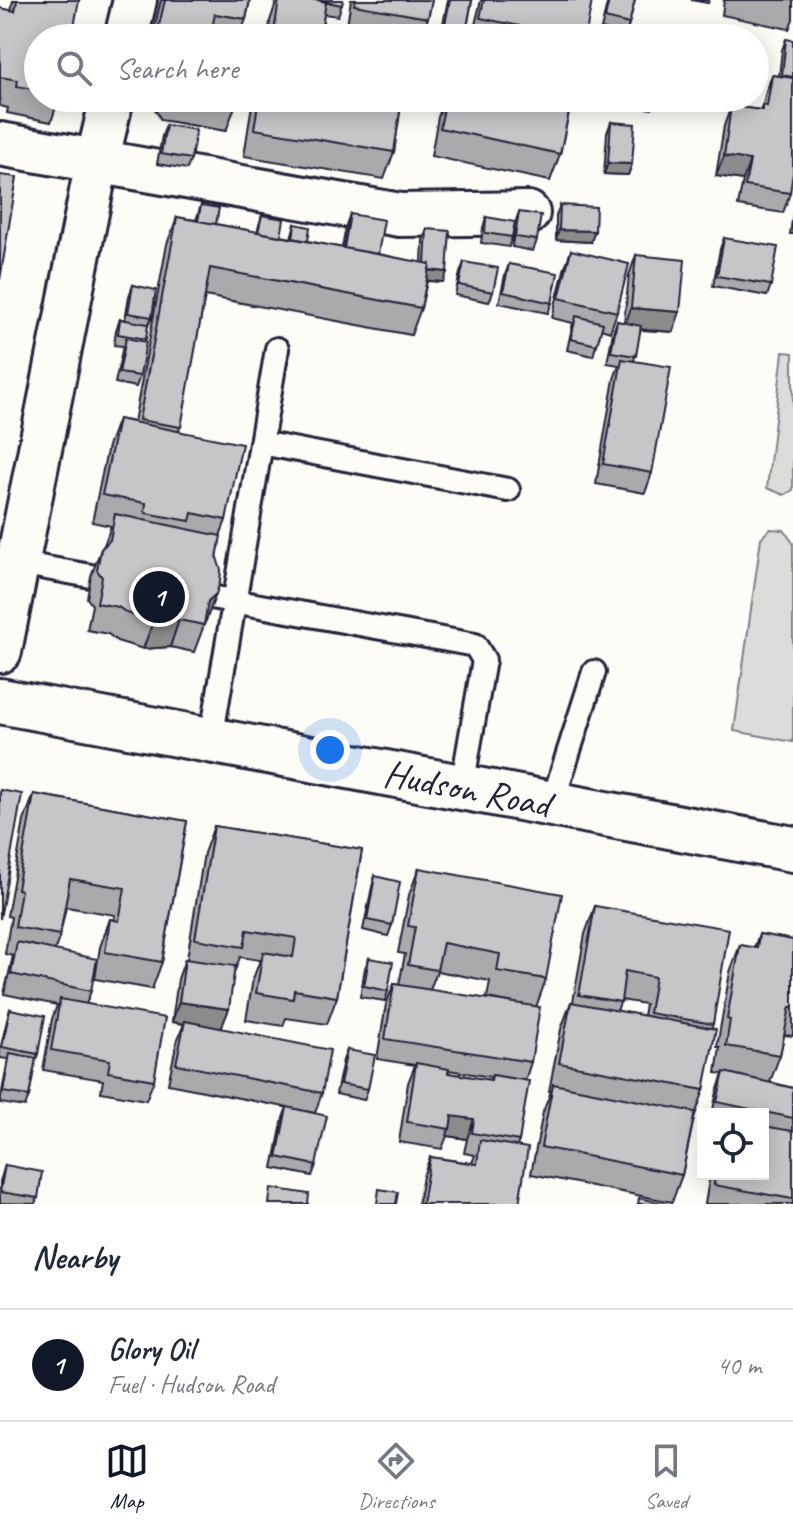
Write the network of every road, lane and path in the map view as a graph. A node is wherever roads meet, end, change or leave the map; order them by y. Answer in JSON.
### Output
{"nodes":[{"id":1,"x":135,"y":0,"type":"edge"},
{"id":2,"x":129,"y":24,"type":"edge"},
{"id":3,"x":109,"y":112,"type":"edge"},
{"id":4,"x":0,"y":144,"type":"edge"},
{"id":5,"x":97,"y":162,"type":"junction"},
{"id":6,"x":528,"y":213,"type":"edge"},
{"id":7,"x":277,"y":349,"type":"dead end"},
{"id":8,"x":261,"y":443,"type":"junction"},
{"id":9,"x":508,"y":490,"type":"dead end"},
{"id":10,"x":18,"y":563,"type":"junction"},
{"id":11,"x":91,"y":576,"type":"dead end"},
{"id":12,"x":211,"y":597,"type":"edge"},
{"id":13,"x":233,"y":601,"type":"junction"},
{"id":14,"x":2,"y":626,"type":"edge"},
{"id":15,"x":594,"y":672,"type":"dead end"},
{"id":16,"x":0,"y":701,"type":"edge"},
{"id":17,"x":211,"y":740,"type":"junction"},
{"id":18,"x":462,"y":787,"type":"junction"},
{"id":19,"x":552,"y":804,"type":"junction"},
{"id":20,"x":793,"y":849,"type":"edge"}],
"edges":[{"from":1,"to":2,"type":"street"},
{"from":3,"to":5,"type":"street"},
{"from":4,"to":5,"type":"street"},
{"from":5,"to":6,"type":"street"},
{"from":5,"to":10,"type":"street"},
{"from":7,"to":8,"type":"lane"},
{"from":8,"to":9,"type":"lane"},
{"from":8,"to":13,"type":"lane"},
{"from":10,"to":11,"type":"lane"},
{"from":10,"to":14,"type":"street"},
{"from":12,"to":13,"type":"lane"},
{"from":13,"to":17,"type":"lane"},
{"from":13,"to":18,"type":"lane"},
{"from":15,"to":19,"type":"lane"},
{"from":16,"to":17,"type":"street","name":"Hudson Road"},
{"from":17,"to":18,"type":"street","name":"Hudson Road"},
{"from":18,"to":19,"type":"street","name":"Hudson Road"},
{"from":19,"to":20,"type":"street","name":"Hudson Road"}]}
